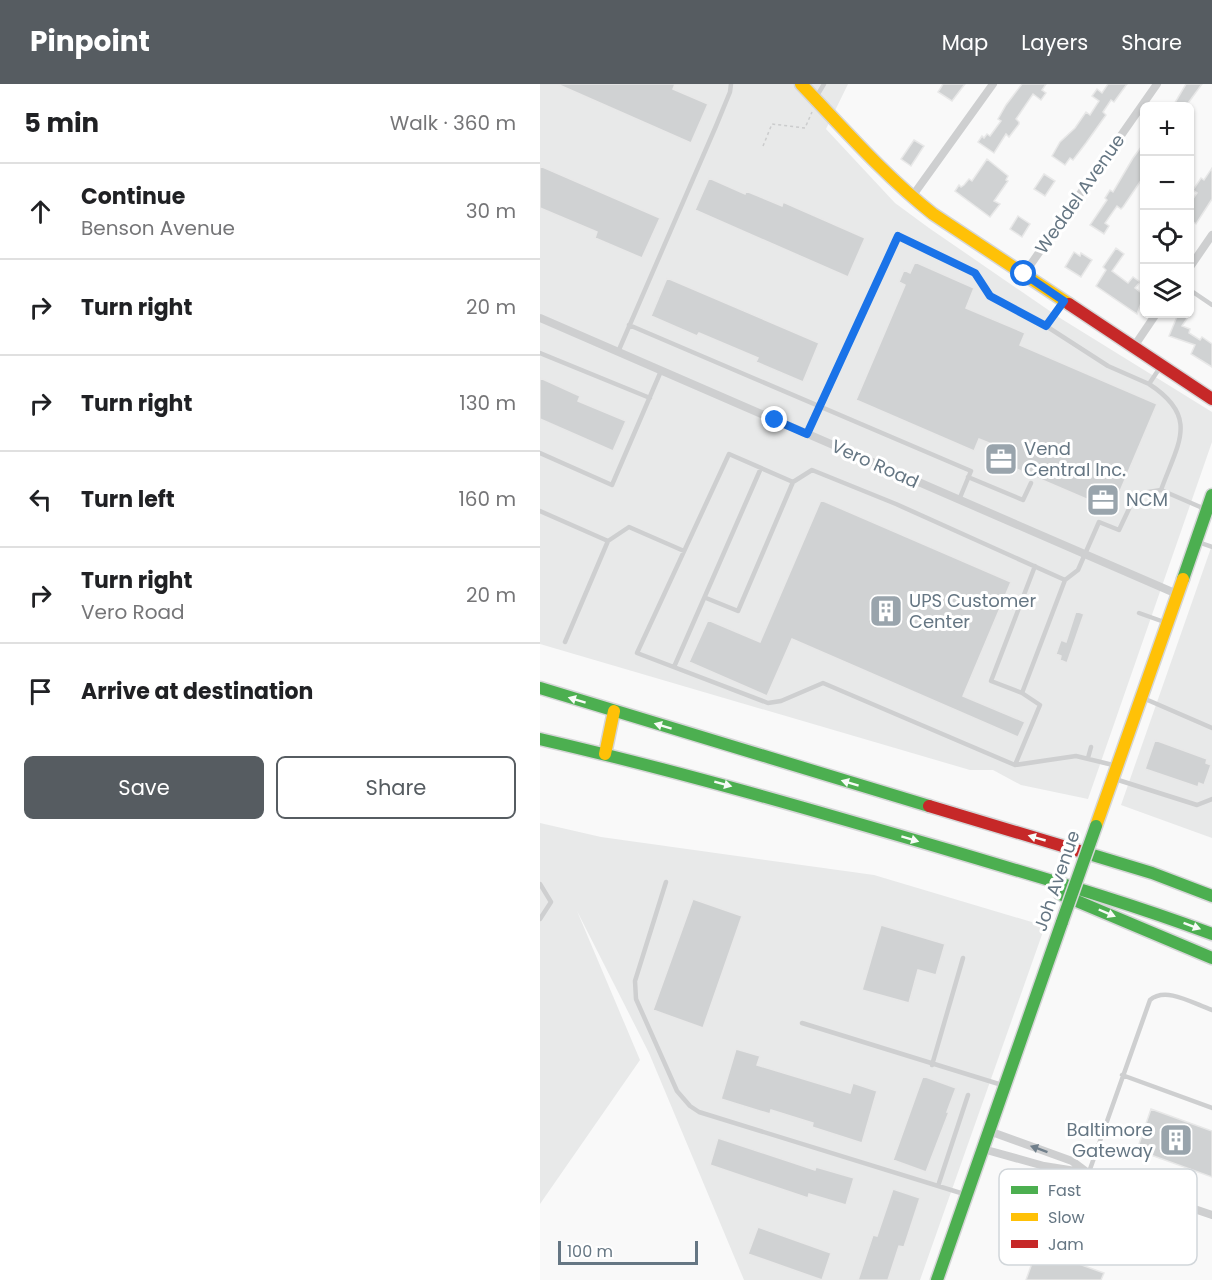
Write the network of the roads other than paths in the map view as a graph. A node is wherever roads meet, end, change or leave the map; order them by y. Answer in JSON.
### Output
{"nodes":[{"id":1,"x":731,"y":84,"type":"edge"},
{"id":2,"x":801,"y":84,"type":"edge"},
{"id":3,"x":824,"y":84,"type":"edge"},
{"id":4,"x":993,"y":84,"type":"edge"},
{"id":5,"x":1157,"y":84,"type":"edge"},
{"id":6,"x":815,"y":99,"type":"junction"},
{"id":7,"x":911,"y":198,"type":"junction"},
{"id":8,"x":1212,"y":236,"type":"edge"},
{"id":9,"x":1192,"y":264,"type":"edge"},
{"id":10,"x":1024,"y":274,"type":"junction"},
{"id":11,"x":1194,"y":293,"type":"edge"},
{"id":12,"x":1064,"y":301,"type":"junction"},
{"id":13,"x":1212,"y":305,"type":"edge"},
{"id":14,"x":540,"y":318,"type":"edge"},
{"id":15,"x":1153,"y":318,"type":"edge"},
{"id":16,"x":629,"y":325,"type":"junction"},
{"id":17,"x":1046,"y":326,"type":"junction"},
{"id":18,"x":1133,"y":348,"type":"junction"},
{"id":19,"x":618,"y":352,"type":"junction"},
{"id":20,"x":540,"y":353,"type":"edge"},
{"id":21,"x":1161,"y":366,"type":"junction"},
{"id":22,"x":661,"y":371,"type":"junction"},
{"id":23,"x":1149,"y":384,"type":"junction"},
{"id":24,"x":650,"y":398,"type":"junction"},
{"id":25,"x":1212,"y":399,"type":"edge"},
{"id":26,"x":820,"y":407,"type":"junction"},
{"id":27,"x":807,"y":434,"type":"junction"},
{"id":28,"x":540,"y":453,"type":"edge"},
{"id":29,"x":761,"y":468,"type":"junction"},
{"id":30,"x":968,"y":477,"type":"junction"},
{"id":31,"x":793,"y":482,"type":"junction"},
{"id":32,"x":1032,"y":483,"type":"dead end"},
{"id":33,"x":1161,"y":490,"type":"junction"},
{"id":34,"x":1212,"y":495,"type":"edge"},
{"id":35,"x":959,"y":501,"type":"junction"},
{"id":36,"x":1207,"y":510,"type":"junction"},
{"id":37,"x":540,"y":511,"type":"edge"},
{"id":38,"x":608,"y":541,"type":"junction"},
{"id":39,"x":1196,"y":541,"type":"junction"},
{"id":40,"x":1212,"y":547,"type":"edge"},
{"id":41,"x":684,"y":551,"type":"junction"},
{"id":42,"x":1085,"y":555,"type":"junction"},
{"id":43,"x":1035,"y":566,"type":"junction"},
{"id":44,"x":1065,"y":580,"type":"junction"},
{"id":45,"x":1177,"y":594,"type":"junction"},
{"id":46,"x":706,"y":598,"type":"junction"},
{"id":47,"x":1139,"y":613,"type":"dead end"},
{"id":48,"x":1167,"y":623,"type":"junction"},
{"id":49,"x":565,"y":642,"type":"dead end"},
{"id":50,"x":674,"y":667,"type":"junction"},
{"id":51,"x":540,"y":688,"type":"edge"},
{"id":52,"x":1022,"y":693,"type":"junction"},
{"id":53,"x":1141,"y":698,"type":"junction"},
{"id":54,"x":614,"y":711,"type":"junction"},
{"id":55,"x":1212,"y":728,"type":"edge"},
{"id":56,"x":540,"y":739,"type":"edge"},
{"id":57,"x":1091,"y":747,"type":"dead end"},
{"id":58,"x":605,"y":754,"type":"junction"},
{"id":59,"x":1088,"y":758,"type":"junction"},
{"id":60,"x":1015,"y":765,"type":"junction"},
{"id":61,"x":1115,"y":772,"type":"junction"},
{"id":62,"x":1212,"y":799,"type":"edge"},
{"id":63,"x":1057,"y":844,"type":"junction"},
{"id":64,"x":976,"y":859,"type":"junction"},
{"id":65,"x":666,"y":882,"type":"dead end"},
{"id":66,"x":540,"y":884,"type":"edge"},
{"id":67,"x":1212,"y":888,"type":"edge"},
{"id":68,"x":1212,"y":896,"type":"edge"},
{"id":69,"x":540,"y":919,"type":"edge"},
{"id":70,"x":1212,"y":934,"type":"edge"},
{"id":71,"x":963,"y":957,"type":"dead end"},
{"id":72,"x":1212,"y":958,"type":"edge"},
{"id":73,"x":1212,"y":1010,"type":"edge"},
{"id":74,"x":802,"y":1023,"type":"dead end"},
{"id":75,"x":932,"y":1065,"type":"junction"},
{"id":76,"x":1122,"y":1076,"type":"junction"},
{"id":77,"x":1005,"y":1086,"type":"junction"},
{"id":78,"x":968,"y":1095,"type":"dead end"},
{"id":79,"x":1212,"y":1108,"type":"edge"},
{"id":80,"x":989,"y":1131,"type":"junction"},
{"id":81,"x":983,"y":1149,"type":"junction"},
{"id":82,"x":1063,"y":1169,"type":"edge"},
{"id":83,"x":1083,"y":1169,"type":"edge"},
{"id":84,"x":1089,"y":1169,"type":"edge"},
{"id":85,"x":938,"y":1186,"type":"junction"},
{"id":86,"x":967,"y":1195,"type":"junction"},
{"id":87,"x":1197,"y":1210,"type":"edge"},
{"id":88,"x":1212,"y":1215,"type":"edge"},
{"id":89,"x":937,"y":1280,"type":"edge"}],
"edges":[{"from":1,"to":16,"type":"lane"},
{"from":2,"to":6,"type":"main road"},
{"from":3,"to":6,"type":"lane"},
{"from":4,"to":7,"type":"street"},
{"from":5,"to":10,"type":"street","name":"Weddel Avenue"},
{"from":6,"to":7,"type":"main road"},
{"from":7,"to":10,"type":"main road"},
{"from":8,"to":9,"type":"street"},
{"from":10,"to":12,"type":"main road"},
{"from":11,"to":13,"type":"lane"},
{"from":12,"to":17,"type":"lane"},
{"from":12,"to":18,"type":"main road"},
{"from":14,"to":19,"type":"street","name":"Vero Road"},
{"from":15,"to":18,"type":"street"},
{"from":16,"to":19,"type":"lane"},
{"from":16,"to":26,"type":"lane"},
{"from":17,"to":23,"type":"lane"},
{"from":17,"to":26,"type":"lane"},
{"from":18,"to":21,"type":"main road"},
{"from":19,"to":22,"type":"street","name":"Vero Road"},
{"from":20,"to":24,"type":"lane"},
{"from":21,"to":23,"type":"lane"},
{"from":21,"to":25,"type":"main road"},
{"from":22,"to":24,"type":"lane"},
{"from":22,"to":27,"type":"street","name":"Vero Road"},
{"from":23,"to":33,"type":"lane"},
{"from":24,"to":28,"type":"lane"},
{"from":26,"to":27,"type":"lane"},
{"from":26,"to":30,"type":"lane"},
{"from":27,"to":35,"type":"street","name":"Vero Road"},
{"from":29,"to":31,"type":"lane"},
{"from":29,"to":41,"type":"lane"},
{"from":29,"to":46,"type":"lane"},
{"from":30,"to":32,"type":"lane"},
{"from":30,"to":35,"type":"lane"},
{"from":31,"to":43,"type":"lane"},
{"from":31,"to":46,"type":"lane"},
{"from":33,"to":36,"type":"lane"},
{"from":33,"to":42,"type":"lane"},
{"from":34,"to":36,"type":"main road","name":"Joh Avenue"},
{"from":35,"to":42,"type":"street","name":"Vero Road"},
{"from":36,"to":39,"type":"main road","name":"Joh Avenue"},
{"from":37,"to":38,"type":"lane"},
{"from":38,"to":41,"type":"lane"},
{"from":38,"to":49,"type":"lane"},
{"from":39,"to":40,"type":"lane"},
{"from":39,"to":45,"type":"main road","name":"Joh Avenue"},
{"from":41,"to":50,"type":"lane"},
{"from":42,"to":44,"type":"lane"},
{"from":42,"to":45,"type":"street","name":"Vero Road"},
{"from":43,"to":44,"type":"lane"},
{"from":43,"to":52,"type":"lane"},
{"from":44,"to":52,"type":"lane"},
{"from":45,"to":48,"type":"main road","name":"Joh Avenue"},
{"from":46,"to":50,"type":"lane"},
{"from":47,"to":48,"type":"lane"},
{"from":48,"to":53,"type":"main road","name":"Joh Avenue"},
{"from":50,"to":60,"type":"lane"},
{"from":54,"to":51,"type":"main road","one_way":true},
{"from":52,"to":60,"type":"lane"},
{"from":53,"to":55,"type":"lane"},
{"from":53,"to":61,"type":"main road","name":"Joh Avenue"},
{"from":54,"to":58,"type":"main road"},
{"from":63,"to":54,"type":"main road","one_way":true},
{"from":56,"to":58,"type":"main road"},
{"from":57,"to":59,"type":"lane"},
{"from":58,"to":64,"type":"main road","one_way":true},
{"from":59,"to":60,"type":"lane"},
{"from":59,"to":61,"type":"lane"},
{"from":61,"to":62,"type":"lane"},
{"from":61,"to":77,"type":"main road","name":"Joh Avenue","bridge":true},
{"from":63,"to":67,"type":"main road"},
{"from":63,"to":68,"type":"main road"},
{"from":64,"to":70,"type":"main road","one_way":true},
{"from":64,"to":72,"type":"main road","one_way":true},
{"from":65,"to":85,"type":"lane"},
{"from":66,"to":69,"type":"lane"},
{"from":71,"to":75,"type":"lane"},
{"from":73,"to":76,"type":"lane"},
{"from":74,"to":75,"type":"lane"},
{"from":75,"to":77,"type":"lane"},
{"from":76,"to":79,"type":"lane"},
{"from":76,"to":84,"type":"lane"},
{"from":77,"to":80,"type":"main road","name":"Joh Avenue"},
{"from":78,"to":85,"type":"lane"},
{"from":80,"to":81,"type":"main road","name":"Joh Avenue"},
{"from":83,"to":80,"type":"street","one_way":true},
{"from":81,"to":82,"type":"street"},
{"from":81,"to":86,"type":"main road","name":"Joh Avenue"},
{"from":85,"to":86,"type":"lane"},
{"from":86,"to":89,"type":"main road","name":"Joh Avenue"},
{"from":87,"to":88,"type":"street"}]}
